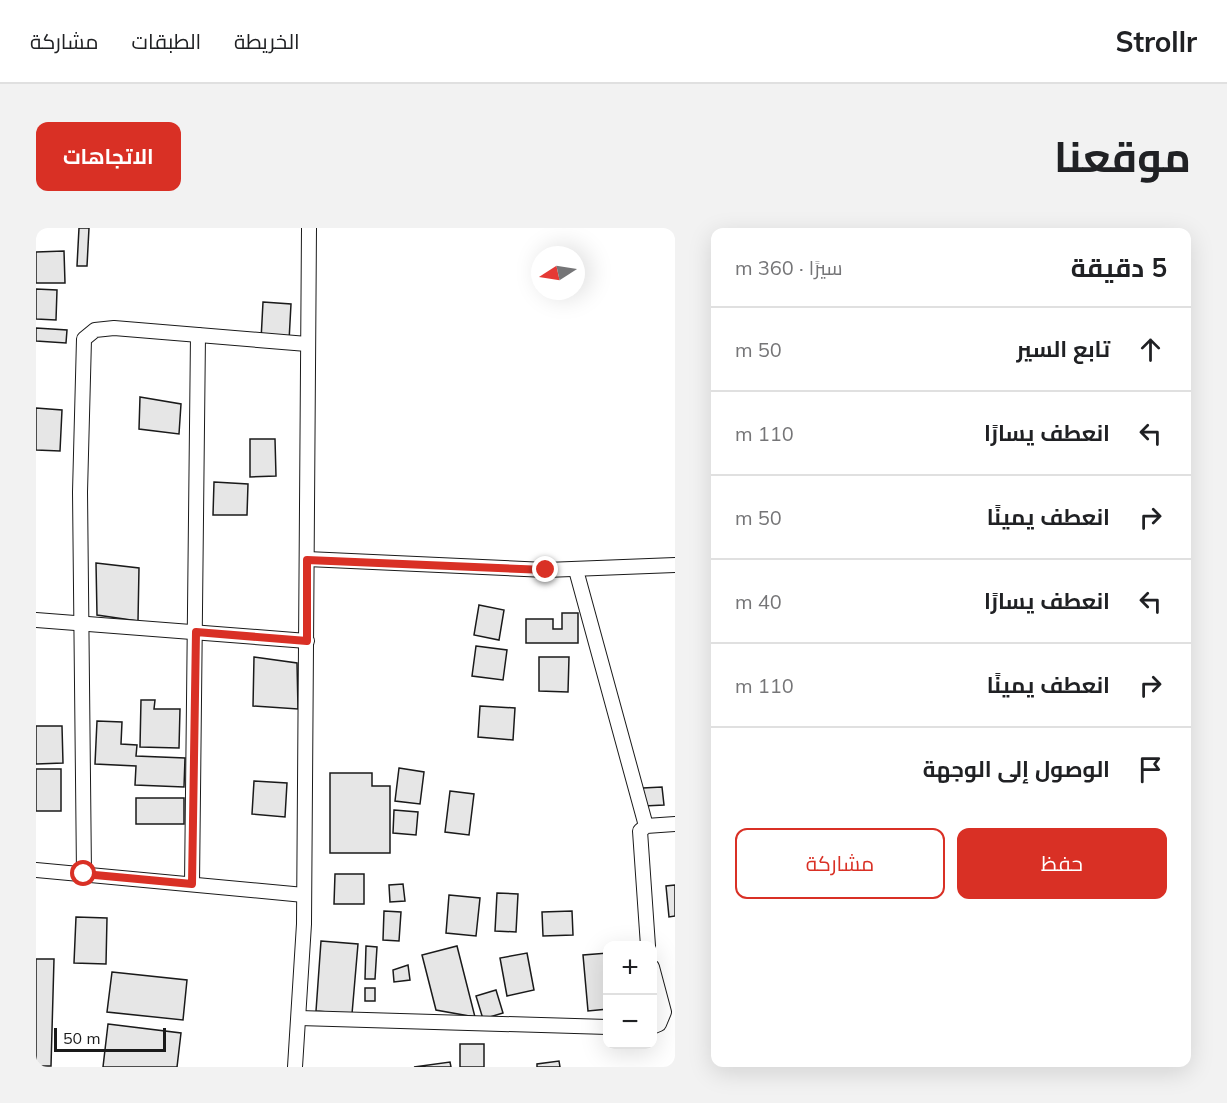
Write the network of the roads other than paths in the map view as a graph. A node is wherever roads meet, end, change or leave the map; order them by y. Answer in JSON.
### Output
{"nodes":[{"id":1,"x":309,"y":228,"type":"edge"},
{"id":2,"x":198,"y":335,"type":"junction"},
{"id":3,"x":307,"y":344,"type":"junction"},
{"id":4,"x":307,"y":560,"type":"junction"},
{"id":5,"x":675,"y":565,"type":"edge"},
{"id":6,"x":576,"y":570,"type":"junction"},
{"id":7,"x":36,"y":620,"type":"edge"},
{"id":8,"x":81,"y":623,"type":"junction"},
{"id":9,"x":196,"y":632,"type":"junction"},
{"id":10,"x":307,"y":641,"type":"junction"},
{"id":11,"x":675,"y":824,"type":"edge"},
{"id":12,"x":646,"y":826,"type":"junction"},
{"id":13,"x":36,"y":870,"type":"edge"},
{"id":14,"x":84,"y":874,"type":"junction"},
{"id":15,"x":192,"y":884,"type":"junction"},
{"id":16,"x":304,"y":895,"type":"junction"},
{"id":17,"x":648,"y":941,"type":"edge"},
{"id":18,"x":657,"y":986,"type":"edge"},
{"id":19,"x":299,"y":1018,"type":"junction"},
{"id":20,"x":657,"y":1025,"type":"edge"},
{"id":21,"x":603,"y":1027,"type":"edge"},
{"id":22,"x":294,"y":1067,"type":"edge"}],
"edges":[{"from":1,"to":3,"type":"street"},
{"from":2,"to":3,"type":"street"},
{"from":2,"to":8,"type":"street"},
{"from":2,"to":9,"type":"street"},
{"from":3,"to":4,"type":"street"},
{"from":4,"to":6,"type":"street"},
{"from":4,"to":10,"type":"street"},
{"from":5,"to":6,"type":"street"},
{"from":6,"to":12,"type":"street"},
{"from":7,"to":8,"type":"street"},
{"from":8,"to":9,"type":"street"},
{"from":8,"to":14,"type":"street"},
{"from":9,"to":10,"type":"street"},
{"from":9,"to":15,"type":"street"},
{"from":10,"to":16,"type":"street"},
{"from":11,"to":12,"type":"street"},
{"from":12,"to":17,"type":"street"},
{"from":13,"to":14,"type":"street"},
{"from":14,"to":15,"type":"street"},
{"from":15,"to":16,"type":"street"},
{"from":16,"to":19,"type":"street"},
{"from":18,"to":20,"type":"street"},
{"from":19,"to":21,"type":"street"},
{"from":19,"to":22,"type":"street"}]}
